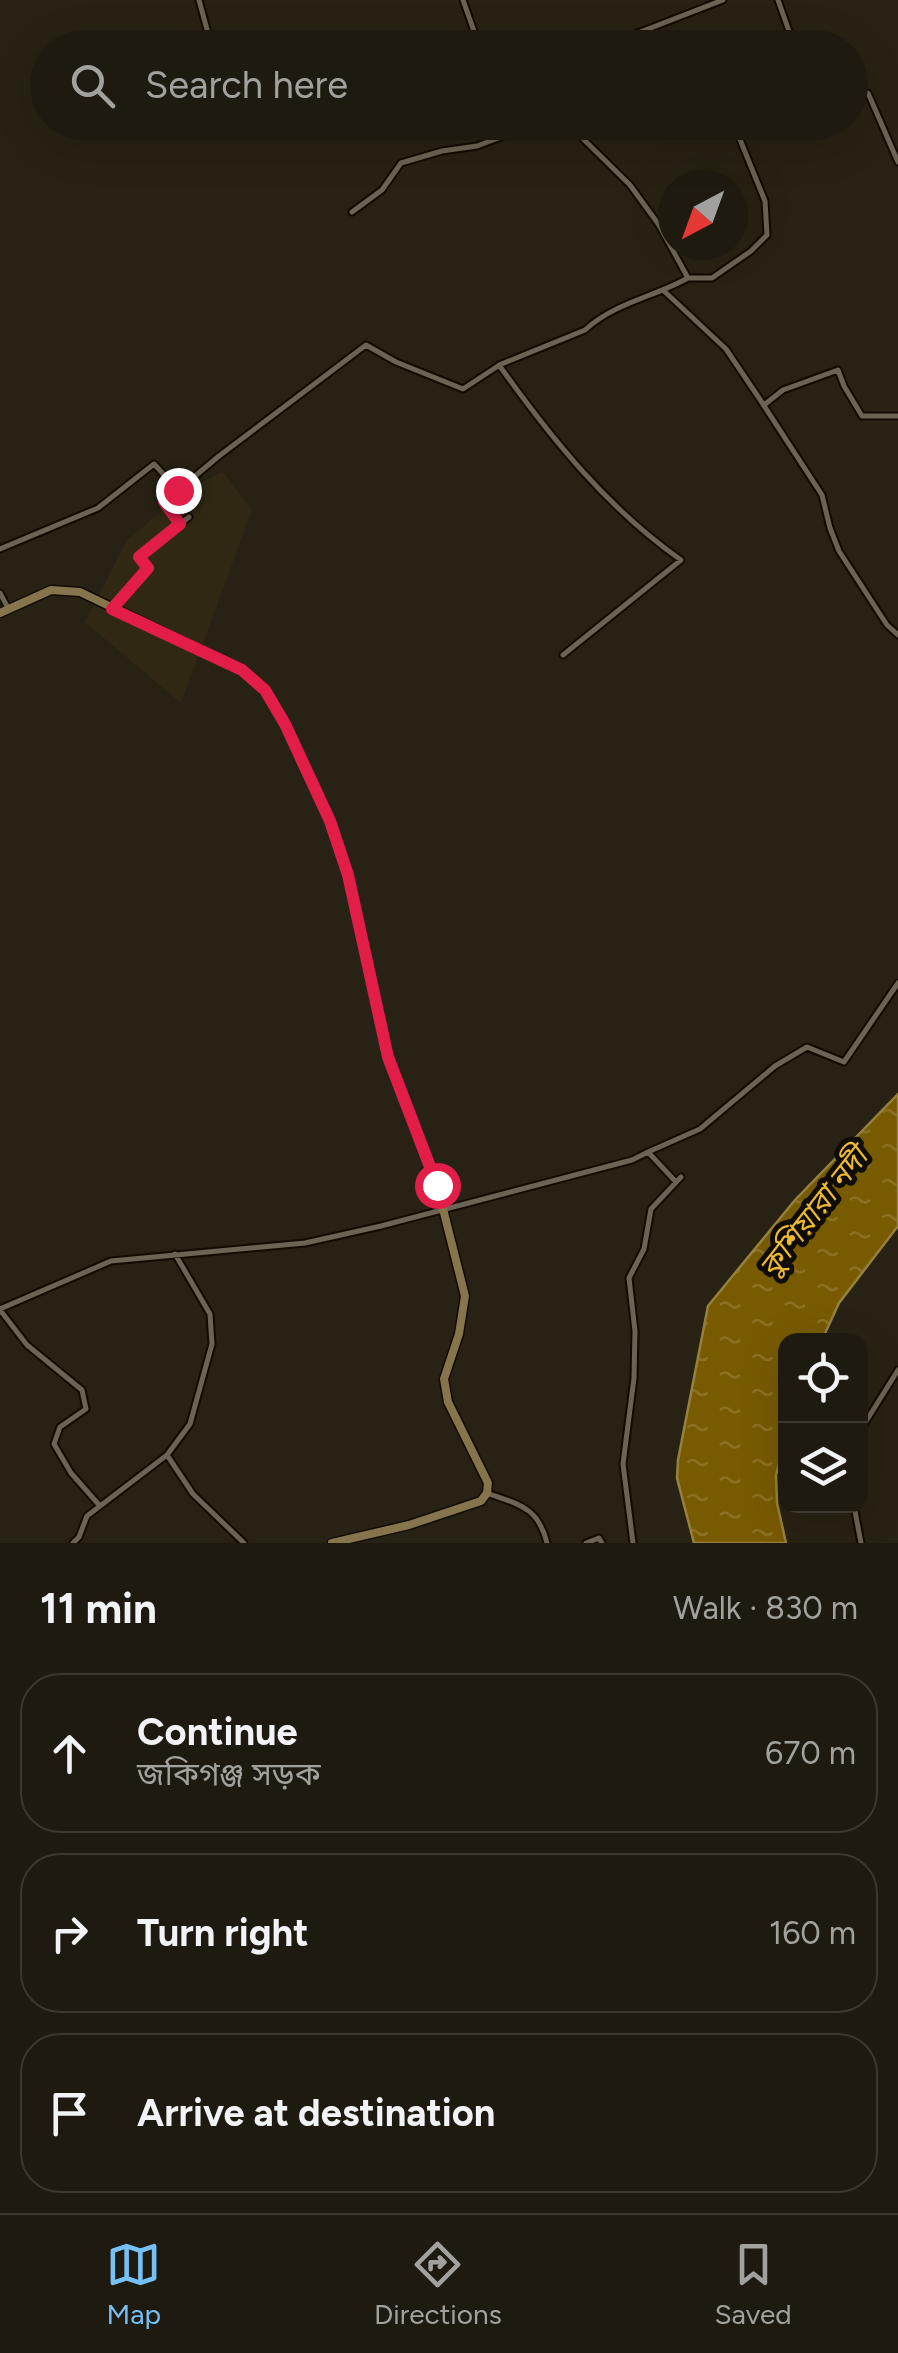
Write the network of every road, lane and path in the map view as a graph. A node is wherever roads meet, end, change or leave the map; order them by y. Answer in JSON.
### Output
{"nodes":[{"id":1,"x":199,"y":0,"type":"edge"},
{"id":2,"x":463,"y":0,"type":"edge"},
{"id":3,"x":723,"y":0,"type":"edge"},
{"id":4,"x":778,"y":0,"type":"edge"},
{"id":5,"x":207,"y":30,"type":"edge"},
{"id":6,"x":474,"y":30,"type":"edge"},
{"id":7,"x":646,"y":30,"type":"edge"},
{"id":8,"x":788,"y":30,"type":"edge"},
{"id":9,"x":868,"y":94,"type":"edge"},
{"id":10,"x":493,"y":140,"type":"edge"},
{"id":11,"x":584,"y":140,"type":"edge"},
{"id":12,"x":741,"y":140,"type":"edge"},
{"id":13,"x":898,"y":162,"type":"edge"},
{"id":14,"x":352,"y":212,"type":"dead end"},
{"id":15,"x":688,"y":278,"type":"junction"},
{"id":16,"x":664,"y":291,"type":"junction"},
{"id":17,"x":499,"y":365,"type":"junction"},
{"id":18,"x":764,"y":405,"type":"junction"},
{"id":19,"x":898,"y":416,"type":"edge"},
{"id":20,"x":178,"y":490,"type":"junction"},
{"id":21,"x":189,"y":518,"type":"dead end"},
{"id":22,"x":180,"y":524,"type":"junction"},
{"id":23,"x":0,"y":549,"type":"edge"},
{"id":24,"x":0,"y":593,"type":"edge"},
{"id":25,"x":112,"y":609,"type":"junction"},
{"id":26,"x":4,"y":611,"type":"edge"},
{"id":27,"x":898,"y":635,"type":"edge"},
{"id":28,"x":563,"y":655,"type":"dead end"},
{"id":29,"x":898,"y":983,"type":"edge"},
{"id":30,"x":648,"y":1152,"type":"junction"},
{"id":31,"x":443,"y":1210,"type":"junction"},
{"id":32,"x":175,"y":1254,"type":"junction"},
{"id":33,"x":0,"y":1309,"type":"edge"},
{"id":34,"x":898,"y":1370,"type":"edge"},
{"id":35,"x":866,"y":1423,"type":"edge"},
{"id":36,"x":166,"y":1454,"type":"junction"},
{"id":37,"x":487,"y":1494,"type":"junction"},
{"id":38,"x":100,"y":1506,"type":"junction"},
{"id":39,"x":856,"y":1513,"type":"edge"},
{"id":40,"x":73,"y":1543,"type":"edge"},
{"id":41,"x":244,"y":1543,"type":"edge"},
{"id":42,"x":332,"y":1543,"type":"edge"},
{"id":43,"x":547,"y":1543,"type":"edge"},
{"id":44,"x":586,"y":1543,"type":"edge"},
{"id":45,"x":602,"y":1543,"type":"edge"},
{"id":46,"x":633,"y":1543,"type":"edge"},
{"id":47,"x":862,"y":1543,"type":"edge"}],
"edges":[{"from":1,"to":5,"type":"street"},
{"from":2,"to":6,"type":"street"},
{"from":3,"to":7,"type":"street"},
{"from":4,"to":8,"type":"street"},
{"from":9,"to":13,"type":"street"},
{"from":10,"to":14,"type":"street"},
{"from":11,"to":15,"type":"street"},
{"from":12,"to":15,"type":"street"},
{"from":15,"to":16,"type":"street"},
{"from":16,"to":17,"type":"street"},
{"from":16,"to":18,"type":"street"},
{"from":17,"to":20,"type":"street"},
{"from":17,"to":28,"type":"street"},
{"from":18,"to":19,"type":"street"},
{"from":18,"to":27,"type":"street"},
{"from":20,"to":22,"type":"street"},
{"from":20,"to":23,"type":"street"},
{"from":21,"to":22,"type":"street"},
{"from":22,"to":25,"type":"street"},
{"from":24,"to":26,"type":"street"},
{"from":25,"to":26,"type":"main road"},
{"from":25,"to":31,"type":"main road"},
{"from":29,"to":30,"type":"street"},
{"from":30,"to":31,"type":"street"},
{"from":30,"to":46,"type":"street"},
{"from":31,"to":32,"type":"street"},
{"from":31,"to":37,"type":"main road"},
{"from":32,"to":33,"type":"street"},
{"from":32,"to":36,"type":"street"},
{"from":33,"to":38,"type":"street"},
{"from":34,"to":35,"type":"street"},
{"from":36,"to":38,"type":"street"},
{"from":36,"to":41,"type":"street"},
{"from":37,"to":42,"type":"main road"},
{"from":37,"to":43,"type":"street"},
{"from":38,"to":40,"type":"street"},
{"from":39,"to":47,"type":"street"},
{"from":44,"to":45,"type":"street"}]}
